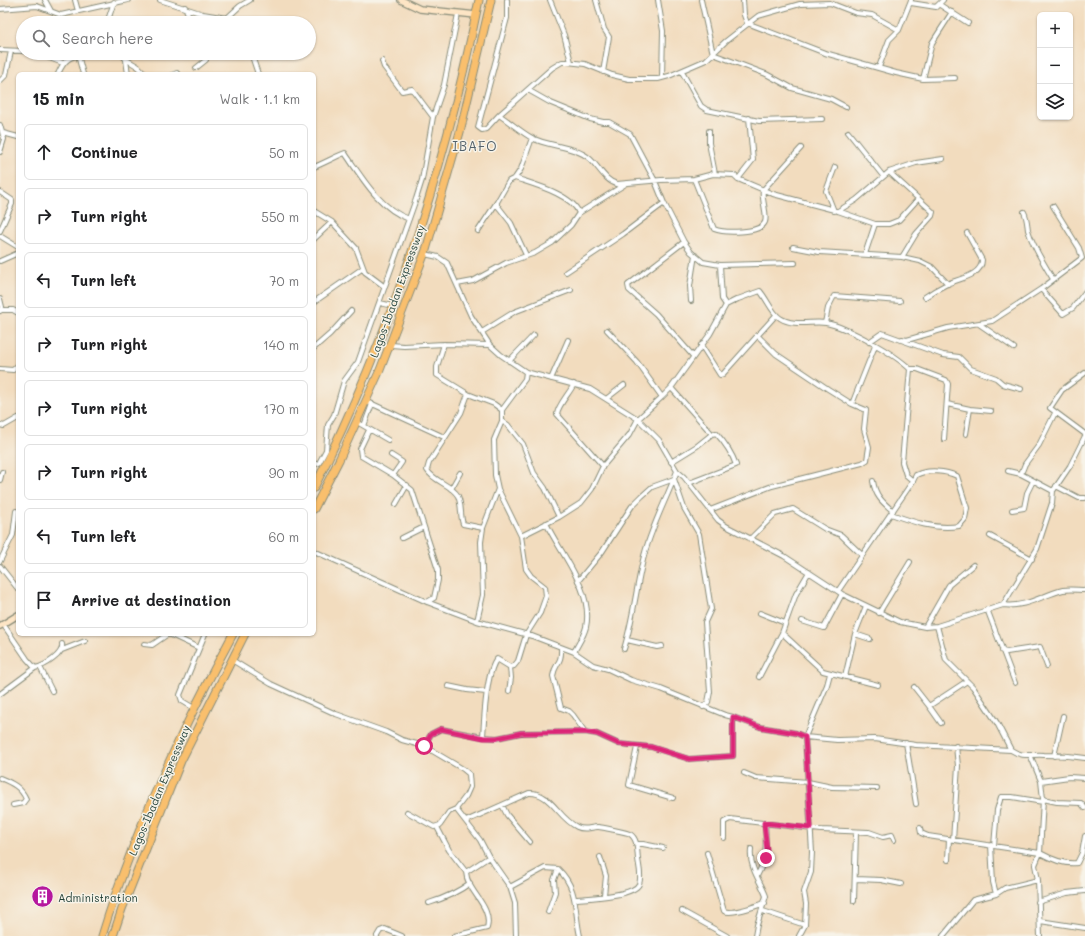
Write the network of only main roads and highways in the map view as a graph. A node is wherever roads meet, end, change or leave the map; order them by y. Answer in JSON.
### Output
{"nodes":[{"id":1,"x":479,"y":0,"type":"edge"},
{"id":2,"x":491,"y":0,"type":"edge"},
{"id":3,"x":316,"y":484,"type":"edge"},
{"id":4,"x":316,"y":505,"type":"edge"},
{"id":5,"x":232,"y":636,"type":"edge"},
{"id":6,"x":244,"y":636,"type":"edge"},
{"id":7,"x":102,"y":936,"type":"edge"},
{"id":8,"x":113,"y":936,"type":"edge"}],
"edges":[{"from":1,"to":3,"type":"highway","name":"Lagos-Ibadan Expressway"},
{"from":2,"to":4,"type":"highway","name":"Lagos-Ibadan Expressway"},
{"from":5,"to":7,"type":"highway","name":"Lagos-Ibadan Expressway"},
{"from":6,"to":8,"type":"highway","name":"Lagos-Ibadan Expressway"}]}
